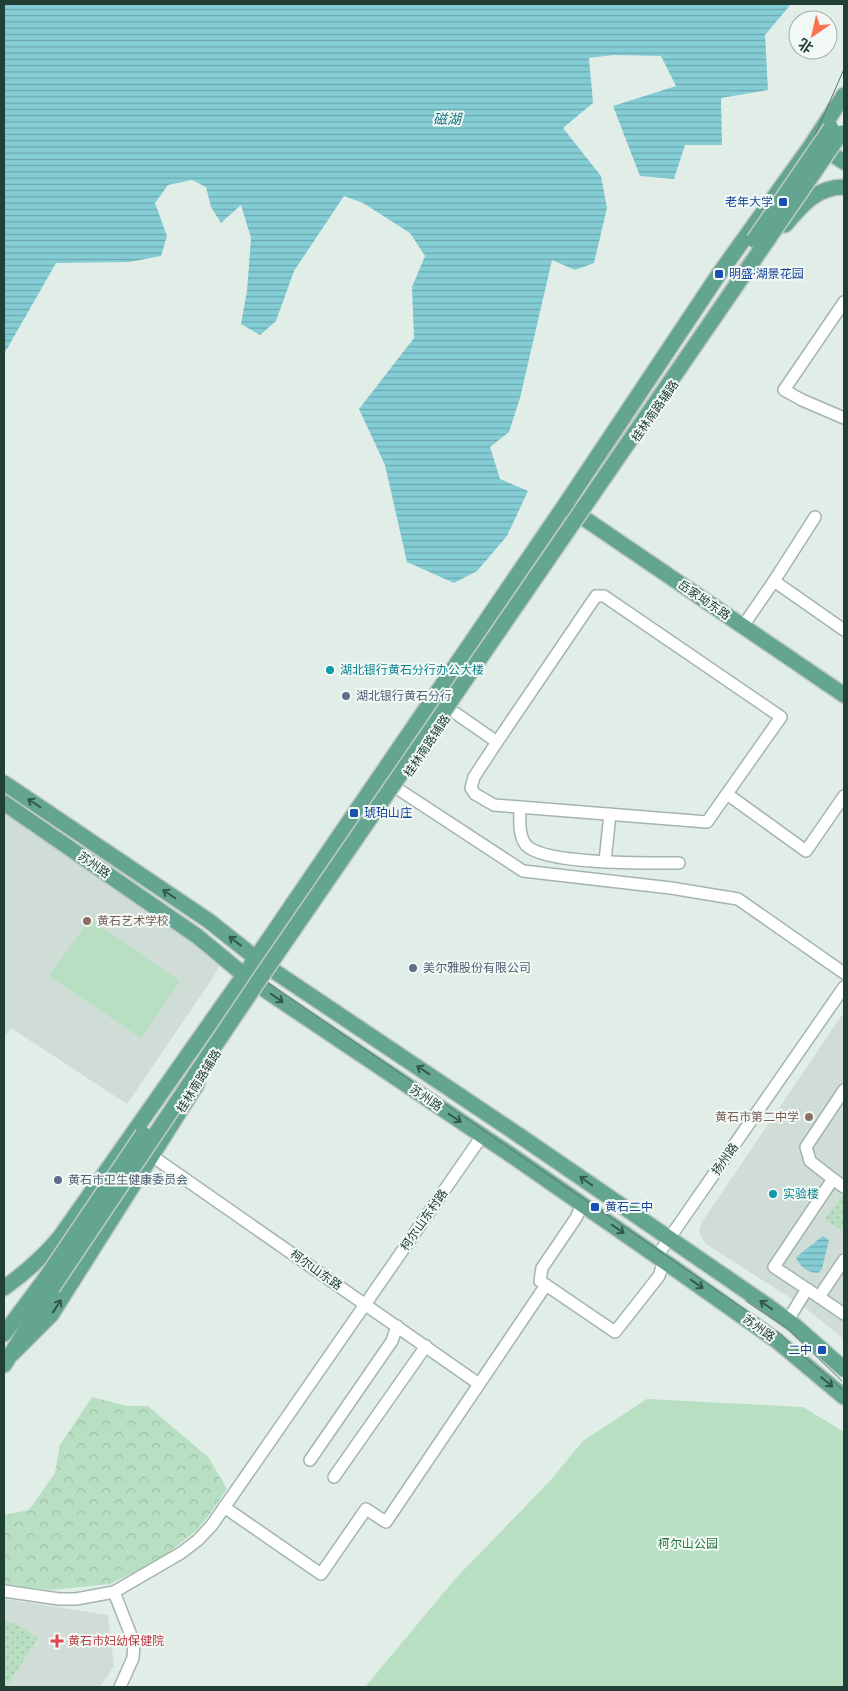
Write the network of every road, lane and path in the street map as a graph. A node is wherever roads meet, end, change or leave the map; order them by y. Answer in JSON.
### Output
{"nodes":[{"id":1,"x":844,"y":95,"type":"edge"},
{"id":2,"x":844,"y":110,"type":"edge"},
{"id":3,"x":819,"y":132,"type":"junction"},
{"id":4,"x":842,"y":144,"type":"edge"},
{"id":5,"x":844,"y":188,"type":"edge"},
{"id":6,"x":785,"y":225,"type":"junction"},
{"id":7,"x":844,"y":302,"type":"edge"},
{"id":8,"x":844,"y":418,"type":"edge"},
{"id":9,"x":565,"y":504,"type":"junction"},
{"id":10,"x":582,"y":516,"type":"junction"},
{"id":11,"x":816,"y":517,"type":"dead end"},
{"id":12,"x":774,"y":581,"type":"junction"},
{"id":13,"x":742,"y":626,"type":"junction"},
{"id":14,"x":843,"y":628,"type":"edge"},
{"id":15,"x":844,"y":695,"type":"edge"},
{"id":16,"x":451,"y":710,"type":"junction"},
{"id":17,"x":497,"y":742,"type":"junction"},
{"id":18,"x":4,"y":783,"type":"edge"},
{"id":19,"x":398,"y":789,"type":"junction"},
{"id":20,"x":727,"y":794,"type":"junction"},
{"id":21,"x":844,"y":796,"type":"edge"},
{"id":22,"x":4,"y":803,"type":"edge"},
{"id":23,"x":520,"y":807,"type":"junction"},
{"id":24,"x":610,"y":814,"type":"junction"},
{"id":25,"x":605,"y":861,"type":"junction"},
{"id":26,"x":678,"y":862,"type":"dead end"},
{"id":27,"x":256,"y":958,"type":"junction"},
{"id":28,"x":272,"y":969,"type":"junction"},
{"id":29,"x":844,"y":973,"type":"edge"},
{"id":30,"x":244,"y":975,"type":"junction"},
{"id":31,"x":260,"y":986,"type":"junction"},
{"id":32,"x":844,"y":987,"type":"edge"},
{"id":33,"x":844,"y":1090,"type":"edge"},
{"id":34,"x":482,"y":1136,"type":"junction"},
{"id":35,"x":152,"y":1156,"type":"junction"},
{"id":36,"x":833,"y":1179,"type":"junction"},
{"id":37,"x":844,"y":1187,"type":"edge"},
{"id":38,"x":582,"y":1205,"type":"junction"},
{"id":39,"x":670,"y":1239,"type":"junction"},
{"id":40,"x":660,"y":1258,"type":"junction"},
{"id":41,"x":844,"y":1260,"type":"edge"},
{"id":42,"x":48,"y":1284,"type":"junction"},
{"id":43,"x":546,"y":1285,"type":"junction"},
{"id":44,"x":4,"y":1288,"type":"edge"},
{"id":45,"x":807,"y":1289,"type":"junction"},
{"id":46,"x":819,"y":1297,"type":"junction"},
{"id":47,"x":365,"y":1304,"type":"junction"},
{"id":48,"x":844,"y":1314,"type":"edge"},
{"id":49,"x":788,"y":1320,"type":"junction"},
{"id":50,"x":398,"y":1326,"type":"junction"},
{"id":51,"x":4,"y":1334,"type":"edge"},
{"id":52,"x":426,"y":1346,"type":"junction"},
{"id":53,"x":8,"y":1359,"type":"edge"},
{"id":54,"x":844,"y":1369,"type":"edge"},
{"id":55,"x":479,"y":1384,"type":"junction"},
{"id":56,"x":844,"y":1397,"type":"edge"},
{"id":57,"x":310,"y":1460,"type":"dead end"},
{"id":58,"x":334,"y":1477,"type":"dead end"},
{"id":59,"x":224,"y":1507,"type":"junction"},
{"id":60,"x":4,"y":1591,"type":"edge"},
{"id":61,"x":114,"y":1592,"type":"junction"},
{"id":62,"x":120,"y":1687,"type":"edge"}],
"edges":[{"from":1,"to":3,"type":"main road","name":"桂林南路辅路"},
{"from":2,"to":42,"type":"main road","bridge":true},
{"from":3,"to":4,"type":"main road"},
{"from":3,"to":9,"type":"main road","name":"桂林南路辅路"},
{"from":4,"to":6,"type":"main road","name":"桂林南路辅路"},
{"from":4,"to":42,"type":"main road","bridge":true},
{"from":5,"to":6,"type":"main road"},
{"from":6,"to":10,"type":"main road","name":"桂林南路辅路"},
{"from":7,"to":8,"type":"street"},
{"from":9,"to":10,"type":"main road","name":"岳家坳东路"},
{"from":9,"to":27,"type":"main road","name":"桂林南路辅路"},
{"from":10,"to":13,"type":"main road","name":"岳家坳东路"},
{"from":10,"to":16,"type":"main road","name":"桂林南路辅路"},
{"from":11,"to":12,"type":"street"},
{"from":12,"to":13,"type":"street"},
{"from":12,"to":14,"type":"street"},
{"from":13,"to":15,"type":"main road","name":"岳家坳东路"},
{"from":16,"to":17,"type":"street"},
{"from":16,"to":19,"type":"main road","name":"桂林南路辅路"},
{"from":17,"to":20,"type":"street"},
{"from":17,"to":23,"type":"street"},
{"from":27,"to":18,"type":"main road","name":"苏州路","one_way":true},
{"from":19,"to":28,"type":"main road","name":"桂林南路辅路"},
{"from":19,"to":29,"type":"street"},
{"from":20,"to":21,"type":"street"},
{"from":20,"to":24,"type":"street"},
{"from":22,"to":30,"type":"main road","name":"苏州路"},
{"from":23,"to":24,"type":"street"},
{"from":23,"to":25,"type":"street"},
{"from":24,"to":25,"type":"street"},
{"from":25,"to":26,"type":"street"},
{"from":27,"to":28,"type":"main road","name":"苏州路"},
{"from":27,"to":30,"type":"main road","name":"桂林南路辅路"},
{"from":28,"to":31,"type":"main road","name":"桂林南路辅路"},
{"from":39,"to":28,"type":"main road","name":"苏州路","one_way":true},
{"from":30,"to":31,"type":"main road","name":"苏州路"},
{"from":30,"to":44,"type":"main road","name":"桂林南路辅路"},
{"from":31,"to":34,"type":"main road","name":"苏州路","one_way":true},
{"from":31,"to":35,"type":"main road","name":"桂林南路辅路"},
{"from":32,"to":39,"type":"street","name":"扬州路"},
{"from":33,"to":36,"type":"street"},
{"from":34,"to":38,"type":"main road","name":"苏州路"},
{"from":34,"to":47,"type":"street","name":"柯尔山东村路"},
{"from":35,"to":47,"type":"street","name":"柯尔山东路"},
{"from":53,"to":35,"type":"main road","name":"桂林南路辅路","one_way":true},
{"from":36,"to":37,"type":"street"},
{"from":36,"to":45,"type":"street"},
{"from":38,"to":40,"type":"main road","name":"苏州路","one_way":true},
{"from":38,"to":43,"type":"street"},
{"from":39,"to":40,"type":"street","name":"扬州路"},
{"from":49,"to":39,"type":"main road","name":"苏州路","one_way":true},
{"from":40,"to":43,"type":"street","name":"扬州路"},
{"from":40,"to":56,"type":"main road","name":"苏州路","one_way":true},
{"from":41,"to":46,"type":"street"},
{"from":42,"to":51,"type":"main road"},
{"from":42,"to":53,"type":"main road"},
{"from":43,"to":55,"type":"street"},
{"from":45,"to":46,"type":"street"},
{"from":45,"to":49,"type":"street"},
{"from":46,"to":48,"type":"street"},
{"from":47,"to":50,"type":"street","name":"柯尔山东路"},
{"from":47,"to":59,"type":"street","name":"柯尔山东村路"},
{"from":49,"to":54,"type":"main road","name":"苏州路"},
{"from":50,"to":52,"type":"street","name":"柯尔山东路"},
{"from":50,"to":57,"type":"street"},
{"from":52,"to":55,"type":"street","name":"柯尔山东路"},
{"from":52,"to":58,"type":"street"},
{"from":55,"to":59,"type":"street"},
{"from":59,"to":61,"type":"street","name":"柯尔山东村路"},
{"from":60,"to":61,"type":"street"},
{"from":61,"to":62,"type":"street"}]}
